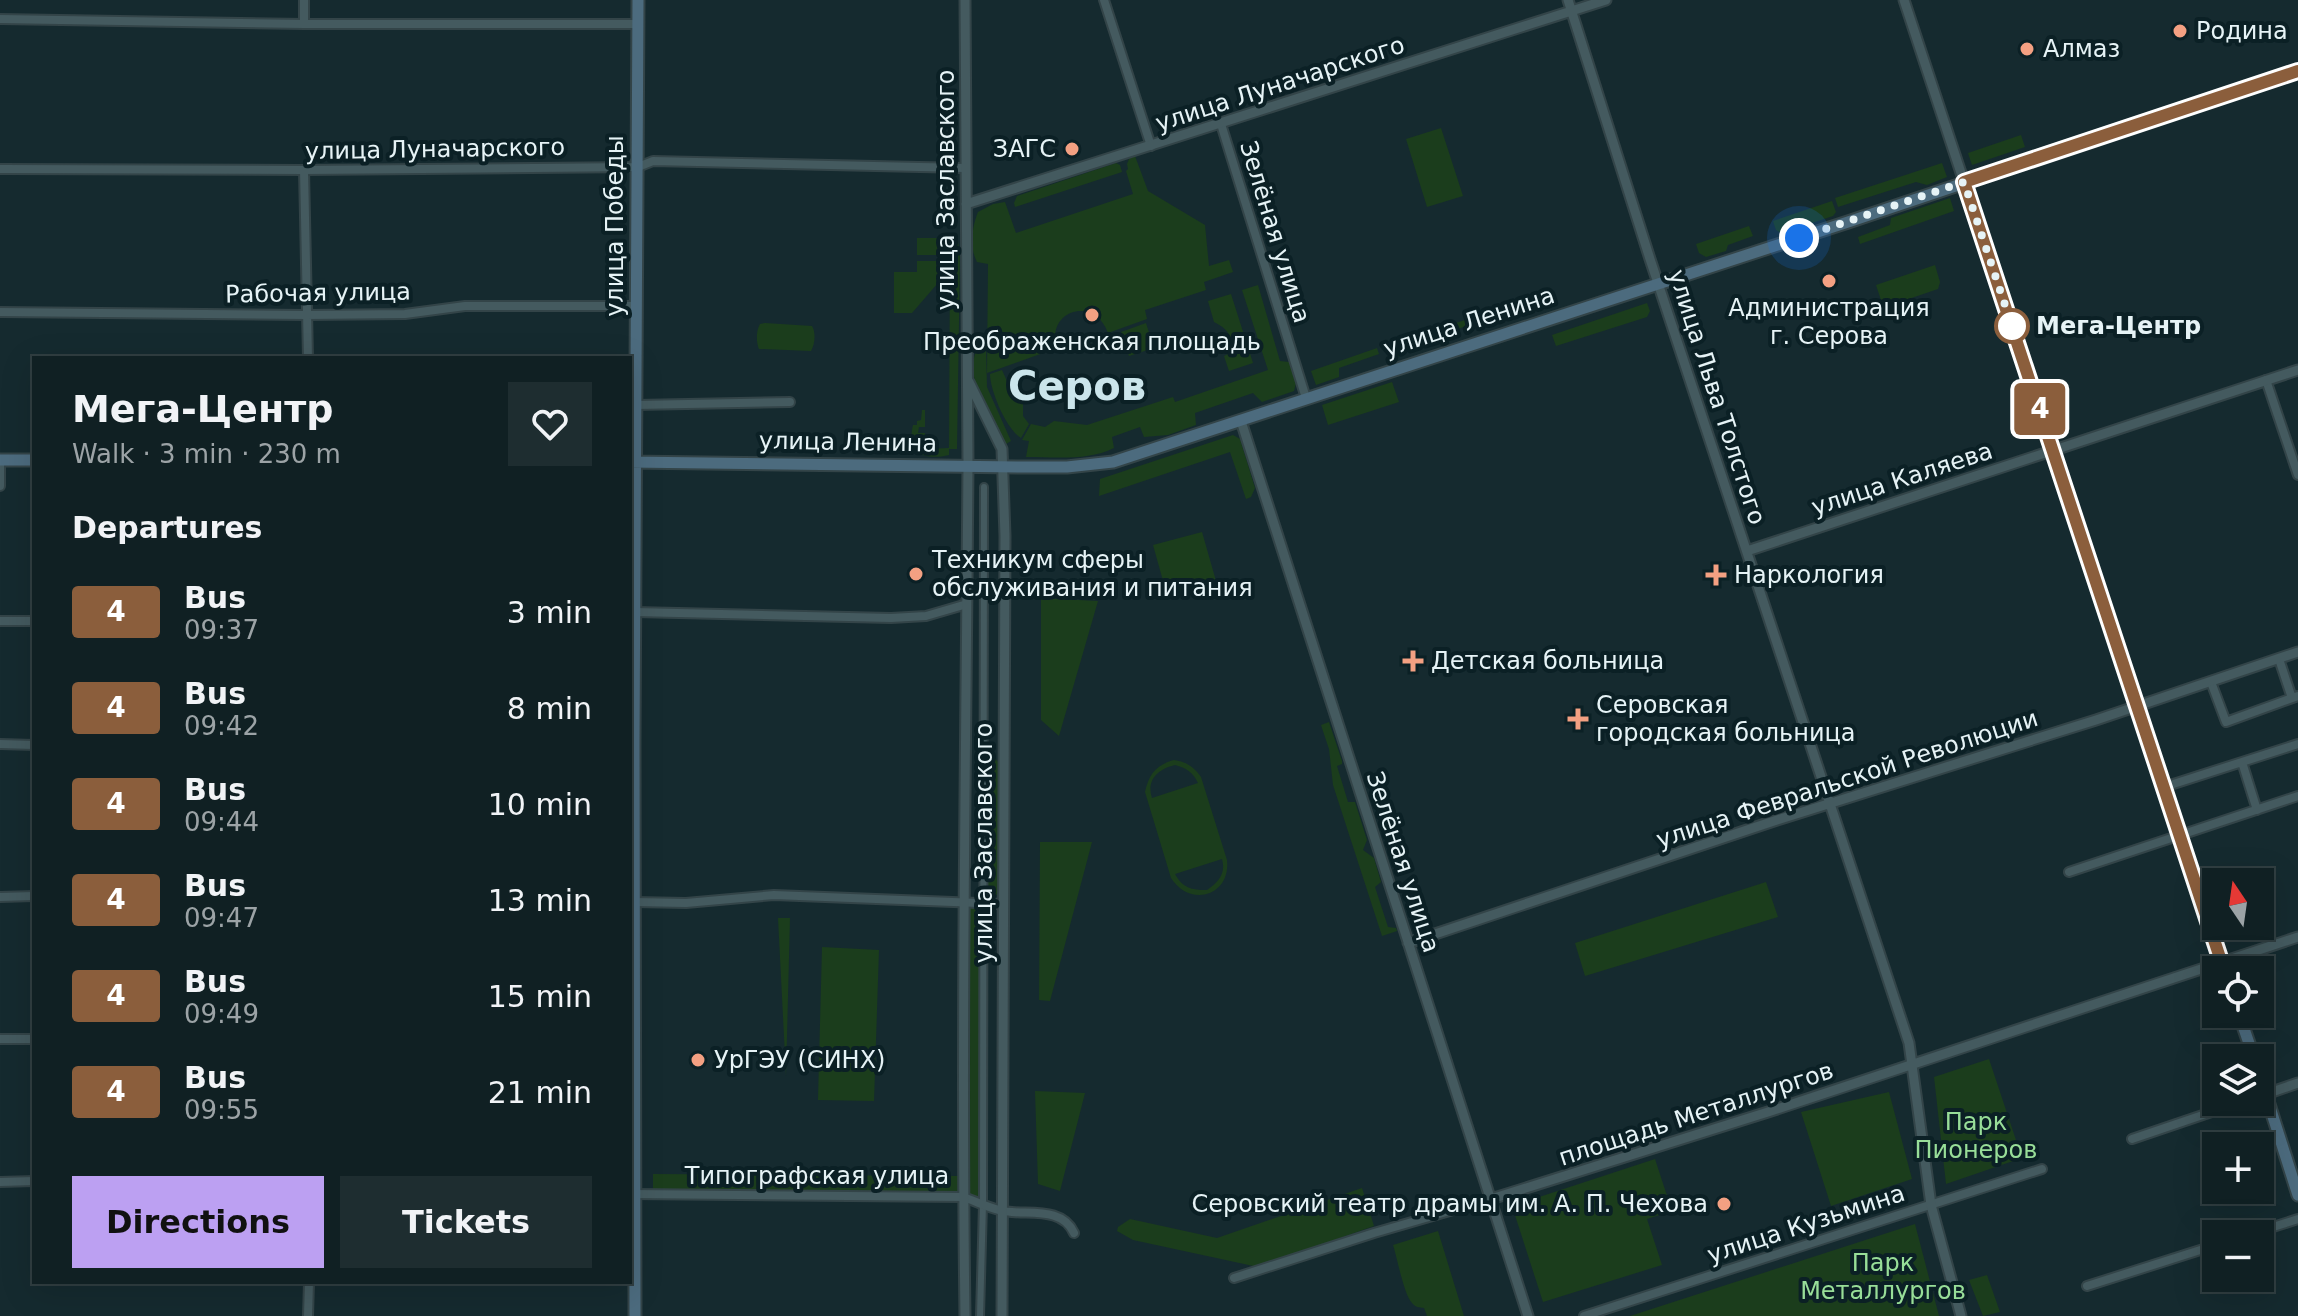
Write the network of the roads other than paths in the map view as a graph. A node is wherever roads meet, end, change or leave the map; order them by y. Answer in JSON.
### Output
{"nodes":[{"id":1,"x":304,"y":0,"type":"edge"},
{"id":2,"x":638,"y":0,"type":"edge"},
{"id":3,"x":965,"y":0,"type":"edge"},
{"id":4,"x":1104,"y":0,"type":"edge"},
{"id":5,"x":1568,"y":0,"type":"edge"},
{"id":6,"x":1606,"y":0,"type":"edge"},
{"id":7,"x":1904,"y":0,"type":"edge"},
{"id":8,"x":1572,"y":11,"type":"junction"},
{"id":9,"x":0,"y":19,"type":"edge"},
{"id":10,"x":304,"y":24,"type":"junction"},
{"id":11,"x":638,"y":24,"type":"junction"},
{"id":12,"x":2298,"y":71,"type":"edge"},
{"id":13,"x":1221,"y":124,"type":"junction"},
{"id":14,"x":1151,"y":146,"type":"junction"},
{"id":15,"x":638,"y":167,"type":"junction"},
{"id":16,"x":965,"y":168,"type":"junction"},
{"id":17,"x":0,"y":169,"type":"edge"},
{"id":18,"x":304,"y":170,"type":"junction"},
{"id":19,"x":1964,"y":182,"type":"junction"},
{"id":20,"x":966,"y":204,"type":"junction"},
{"id":21,"x":1658,"y":284,"type":"junction"},
{"id":22,"x":637,"y":306,"type":"junction"},
{"id":23,"x":0,"y":312,"type":"edge"},
{"id":24,"x":306,"y":315,"type":"junction"},
{"id":25,"x":308,"y":356,"type":"edge"},
{"id":26,"x":2298,"y":370,"type":"edge"},
{"id":27,"x":967,"y":379,"type":"junction"},
{"id":28,"x":2266,"y":380,"type":"junction"},
{"id":29,"x":1306,"y":398,"type":"junction"},
{"id":30,"x":790,"y":402,"type":"dead end"},
{"id":31,"x":636,"y":405,"type":"junction"},
{"id":32,"x":1241,"y":421,"type":"junction"},
{"id":33,"x":2053,"y":450,"type":"junction"},
{"id":34,"x":32,"y":460,"type":"edge"},
{"id":35,"x":0,"y":461,"type":"edge"},
{"id":36,"x":633,"y":462,"type":"edge"},
{"id":37,"x":968,"y":466,"type":"junction"},
{"id":38,"x":1002,"y":467,"type":"junction"},
{"id":39,"x":2298,"y":475,"type":"edge"},
{"id":40,"x":0,"y":486,"type":"edge"},
{"id":41,"x":984,"y":487,"type":"dead end"},
{"id":42,"x":1747,"y":551,"type":"junction"},
{"id":43,"x":967,"y":604,"type":"junction"},
{"id":44,"x":635,"y":612,"type":"junction"},
{"id":45,"x":0,"y":621,"type":"edge"},
{"id":46,"x":32,"y":621,"type":"edge"},
{"id":47,"x":2298,"y":652,"type":"edge"},
{"id":48,"x":2279,"y":659,"type":"junction"},
{"id":49,"x":2211,"y":682,"type":"junction"},
{"id":50,"x":2295,"y":697,"type":"edge"},
{"id":51,"x":2136,"y":707,"type":"junction"},
{"id":52,"x":0,"y":744,"type":"edge"},
{"id":53,"x":2298,"y":744,"type":"edge"},
{"id":54,"x":32,"y":745,"type":"edge"},
{"id":55,"x":2242,"y":762,"type":"junction"},
{"id":56,"x":632,"y":771,"type":"edge"},
{"id":57,"x":2164,"y":787,"type":"junction"},
{"id":58,"x":2298,"y":796,"type":"edge"},
{"id":59,"x":1830,"y":803,"type":"junction"},
{"id":60,"x":2257,"y":810,"type":"junction"},
{"id":61,"x":2180,"y":836,"type":"junction"},
{"id":62,"x":2069,"y":872,"type":"dead end"},
{"id":63,"x":32,"y":896,"type":"edge"},
{"id":64,"x":0,"y":897,"type":"edge"},
{"id":65,"x":635,"y":902,"type":"junction"},
{"id":66,"x":964,"y":904,"type":"junction"},
{"id":67,"x":1004,"y":904,"type":"junction"},
{"id":68,"x":983,"y":905,"type":"junction"},
{"id":69,"x":2298,"y":937,"type":"edge"},
{"id":70,"x":1408,"y":943,"type":"junction"},
{"id":71,"x":2220,"y":956,"type":"edge"},
{"id":72,"x":2249,"y":956,"type":"edge"},
{"id":73,"x":2202,"y":973,"type":"edge"},
{"id":74,"x":0,"y":1039,"type":"edge"},
{"id":75,"x":32,"y":1039,"type":"edge"},
{"id":76,"x":1913,"y":1063,"type":"junction"},
{"id":77,"x":2298,"y":1083,"type":"edge"},
{"id":78,"x":2274,"y":1091,"type":"edge"},
{"id":79,"x":2202,"y":1115,"type":"edge"},
{"id":80,"x":2270,"y":1116,"type":"edge"},
{"id":81,"x":2132,"y":1139,"type":"dead end"},
{"id":82,"x":2042,"y":1169,"type":"dead end"},
{"id":83,"x":32,"y":1181,"type":"edge"},
{"id":84,"x":0,"y":1182,"type":"edge"},
{"id":85,"x":633,"y":1194,"type":"edge"},
{"id":86,"x":2298,"y":1195,"type":"edge"},
{"id":87,"x":963,"y":1197,"type":"junction"},
{"id":88,"x":1491,"y":1199,"type":"junction"},
{"id":89,"x":983,"y":1204,"type":"junction"},
{"id":90,"x":1931,"y":1205,"type":"junction"},
{"id":91,"x":1001,"y":1211,"type":"junction"},
{"id":92,"x":2298,"y":1219,"type":"edge"},
{"id":93,"x":2274,"y":1227,"type":"edge"},
{"id":94,"x":1074,"y":1233,"type":"dead end"},
{"id":95,"x":2202,"y":1249,"type":"edge"},
{"id":96,"x":1234,"y":1278,"type":"dead end"},
{"id":97,"x":309,"y":1284,"type":"edge"},
{"id":98,"x":2087,"y":1286,"type":"dead end"},
{"id":99,"x":308,"y":1316,"type":"edge"},
{"id":100,"x":635,"y":1316,"type":"edge"},
{"id":101,"x":965,"y":1316,"type":"edge"},
{"id":102,"x":980,"y":1316,"type":"edge"},
{"id":103,"x":1002,"y":1316,"type":"edge"},
{"id":104,"x":1528,"y":1316,"type":"edge"},
{"id":105,"x":1584,"y":1316,"type":"edge"},
{"id":106,"x":1961,"y":1316,"type":"edge"}],
"edges":[{"from":1,"to":10,"type":"street"},
{"from":2,"to":11,"type":"main road","name":"улица Победы"},
{"from":3,"to":16,"type":"street","name":"улица Заславского"},
{"from":4,"to":14,"type":"street"},
{"from":5,"to":8,"type":"street","name":"улица Льва Толстого"},
{"from":6,"to":8,"type":"street","name":"улица Луначарского"},
{"from":7,"to":19,"type":"street"},
{"from":8,"to":13,"type":"street","name":"улица Луначарского"},
{"from":8,"to":21,"type":"street","name":"улица Льва Толстого"},
{"from":9,"to":10,"type":"street"},
{"from":10,"to":11,"type":"street"},
{"from":11,"to":15,"type":"main road","name":"улица Победы"},
{"from":12,"to":19,"type":"main road","name":"улица Ленина"},
{"from":13,"to":14,"type":"street","name":"улица Луначарского"},
{"from":13,"to":29,"type":"street","name":"Зелёная улица"},
{"from":14,"to":20,"type":"street","name":"улица Луначарского"},
{"from":15,"to":16,"type":"street","name":"улица Луначарского"},
{"from":15,"to":18,"type":"street","name":"улица Луначарского"},
{"from":15,"to":22,"type":"main road","name":"улица Победы"},
{"from":16,"to":20,"type":"street","name":"улица Заславского"},
{"from":17,"to":18,"type":"street","name":"улица Луначарского"},
{"from":18,"to":24,"type":"street"},
{"from":19,"to":21,"type":"main road","name":"улица Ленина"},
{"from":19,"to":33,"type":"main road"},
{"from":20,"to":27,"type":"street","name":"улица Заславского"},
{"from":21,"to":29,"type":"main road","name":"улица Ленина"},
{"from":21,"to":42,"type":"street","name":"улица Льва Толстого"},
{"from":22,"to":24,"type":"street","name":"Рабочая улица"},
{"from":22,"to":31,"type":"main road","name":"улица Победы"},
{"from":23,"to":24,"type":"street","name":"Рабочая улица"},
{"from":24,"to":25,"type":"street"},
{"from":26,"to":28,"type":"street","name":"улица Каляева"},
{"from":27,"to":37,"type":"street","name":"улица Заславского"},
{"from":27,"to":38,"type":"street","name":"улица Заславского"},
{"from":28,"to":33,"type":"street","name":"улица Каляева"},
{"from":28,"to":39,"type":"street"},
{"from":29,"to":32,"type":"main road","name":"улица Ленина"},
{"from":30,"to":31,"type":"street"},
{"from":31,"to":36,"type":"main road","name":"улица Победы"},
{"from":32,"to":38,"type":"main road","name":"улица Ленина"},
{"from":32,"to":70,"type":"street","name":"Зелёная улица"},
{"from":33,"to":42,"type":"street","name":"улица Каляева"},
{"from":33,"to":51,"type":"main road"},
{"from":34,"to":35,"type":"main road"},
{"from":35,"to":40,"type":"street"},
{"from":36,"to":37,"type":"main road","name":"улица Ленина"},
{"from":36,"to":44,"type":"main road","name":"улица Победы"},
{"from":37,"to":38,"type":"main road","name":"улица Ленина"},
{"from":37,"to":43,"type":"street","name":"улица Заславского"},
{"from":38,"to":67,"type":"street","name":"улица Заславского"},
{"from":41,"to":68,"type":"street","name":"улица Заславского"},
{"from":42,"to":59,"type":"street","name":"улица Льва Толстого"},
{"from":43,"to":44,"type":"street"},
{"from":43,"to":66,"type":"street","name":"улица Заславского"},
{"from":44,"to":56,"type":"main road","name":"улица Победы"},
{"from":45,"to":46,"type":"street"},
{"from":47,"to":48,"type":"street","name":"улица Февральской Революции"},
{"from":48,"to":49,"type":"street","name":"улица Февральской Революции"},
{"from":48,"to":50,"type":"street"},
{"from":49,"to":50,"type":"street"},
{"from":49,"to":51,"type":"street","name":"улица Февральской Революции"},
{"from":51,"to":57,"type":"main road"},
{"from":51,"to":59,"type":"street","name":"улица Февральской Революции"},
{"from":52,"to":54,"type":"street"},
{"from":53,"to":55,"type":"street"},
{"from":55,"to":57,"type":"street"},
{"from":55,"to":60,"type":"street"},
{"from":56,"to":65,"type":"main road","name":"улица Победы"},
{"from":57,"to":61,"type":"main road"},
{"from":58,"to":60,"type":"street"},
{"from":59,"to":70,"type":"street","name":"улица Февральской Революции"},
{"from":59,"to":76,"type":"street","name":"улица Льва Толстого"},
{"from":60,"to":61,"type":"street"},
{"from":61,"to":62,"type":"street"},
{"from":61,"to":71,"type":"main road"},
{"from":63,"to":64,"type":"street"},
{"from":65,"to":66,"type":"street"},
{"from":65,"to":85,"type":"main road","name":"улица Победы"},
{"from":66,"to":68,"type":"street"},
{"from":66,"to":87,"type":"street","name":"улица Заславского"},
{"from":67,"to":68,"type":"street"},
{"from":67,"to":91,"type":"street","name":"улица Заславского"},
{"from":68,"to":89,"type":"street","name":"улица Заславского"},
{"from":69,"to":72,"type":"street","name":"площадь Металлургов"},
{"from":70,"to":88,"type":"street","name":"Зелёная улица"},
{"from":73,"to":76,"type":"street","name":"площадь Металлургов"},
{"from":74,"to":75,"type":"street"},
{"from":76,"to":88,"type":"street","name":"площадь Металлургов"},
{"from":76,"to":90,"type":"street","name":"улица Льва Толстого"},
{"from":77,"to":78,"type":"street"},
{"from":79,"to":81,"type":"street"},
{"from":80,"to":86,"type":"main road"},
{"from":82,"to":90,"type":"street","name":"улица Кузьмина"},
{"from":83,"to":84,"type":"street"},
{"from":85,"to":87,"type":"street","name":"Типографская улица"},
{"from":85,"to":100,"type":"main road","name":"улица Победы"},
{"from":87,"to":89,"type":"street","name":"Типографская улица"},
{"from":87,"to":101,"type":"street","name":"улица Заславского"},
{"from":88,"to":96,"type":"street"},
{"from":88,"to":104,"type":"street","name":"Зелёная улица"},
{"from":89,"to":91,"type":"street","name":"Типографская улица"},
{"from":89,"to":102,"type":"street","name":"улица Заславского"},
{"from":90,"to":105,"type":"street","name":"улица Кузьмина"},
{"from":90,"to":106,"type":"street","name":"улица Льва Толстого"},
{"from":91,"to":94,"type":"street","name":"Типографская улица"},
{"from":91,"to":103,"type":"street","name":"улица Заславского"},
{"from":92,"to":93,"type":"street"},
{"from":95,"to":98,"type":"street"},
{"from":97,"to":99,"type":"street"}]}
